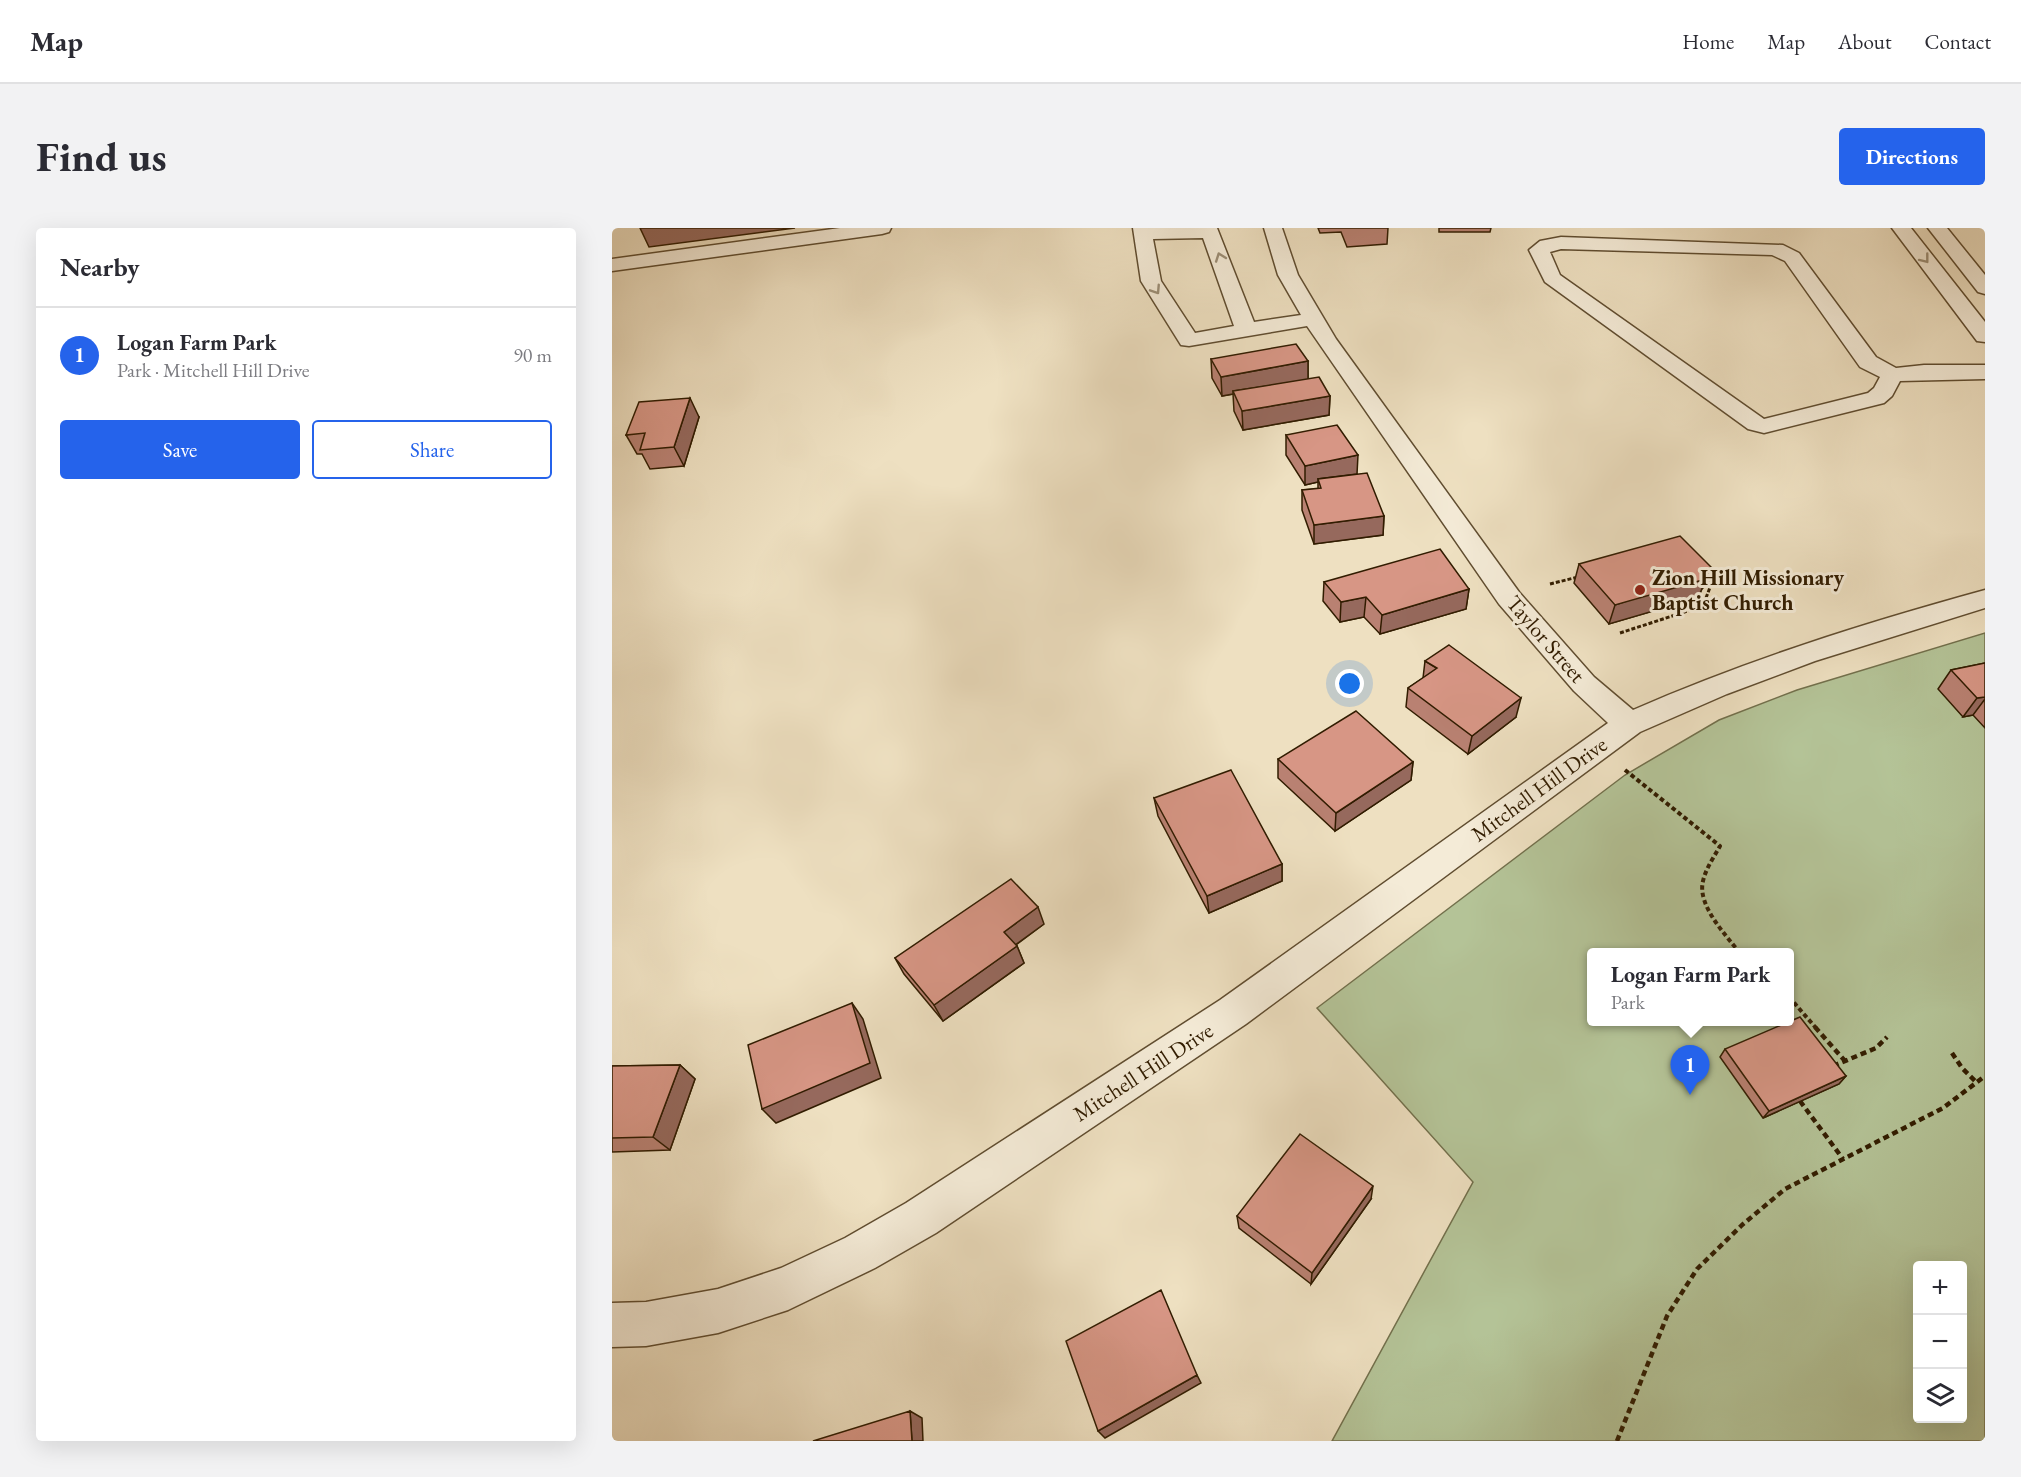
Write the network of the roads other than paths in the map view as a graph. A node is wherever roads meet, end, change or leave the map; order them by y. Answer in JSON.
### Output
{"nodes":[{"id":1,"x":882,"y":228,"type":"edge"},
{"id":2,"x":1273,"y":228,"type":"edge"},
{"id":3,"x":1901,"y":228,"type":"edge"},
{"id":4,"x":1937,"y":228,"type":"edge"},
{"id":5,"x":1143,"y":231,"type":"edge"},
{"id":6,"x":612,"y":265,"type":"edge"},
{"id":7,"x":1985,"y":288,"type":"edge"},
{"id":8,"x":1314,"y":319,"type":"junction"},
{"id":9,"x":1246,"y":330,"type":"junction"},
{"id":10,"x":1985,"y":336,"type":"edge"},
{"id":11,"x":1985,"y":372,"type":"edge"},
{"id":12,"x":1892,"y":375,"type":"junction"},
{"id":13,"x":1985,"y":599,"type":"edge"},
{"id":14,"x":1629,"y":724,"type":"junction"},
{"id":15,"x":612,"y":1325,"type":"edge"}],
"edges":[{"from":1,"to":6,"type":"street"},
{"from":2,"to":8,"type":"street","name":"Taylor Street"},
{"from":3,"to":10,"type":"street","one_way":true},
{"from":4,"to":7,"type":"street"},
{"from":9,"to":5,"type":"street","one_way":true},
{"from":5,"to":9,"type":"street","one_way":true},
{"from":8,"to":9,"type":"street"},
{"from":8,"to":14,"type":"street","name":"Taylor Street"},
{"from":11,"to":12,"type":"street"},
{"from":12,"to":12,"type":"street"},
{"from":13,"to":14,"type":"street"},
{"from":14,"to":15,"type":"street","name":"Mitchell Hill Drive"}]}
